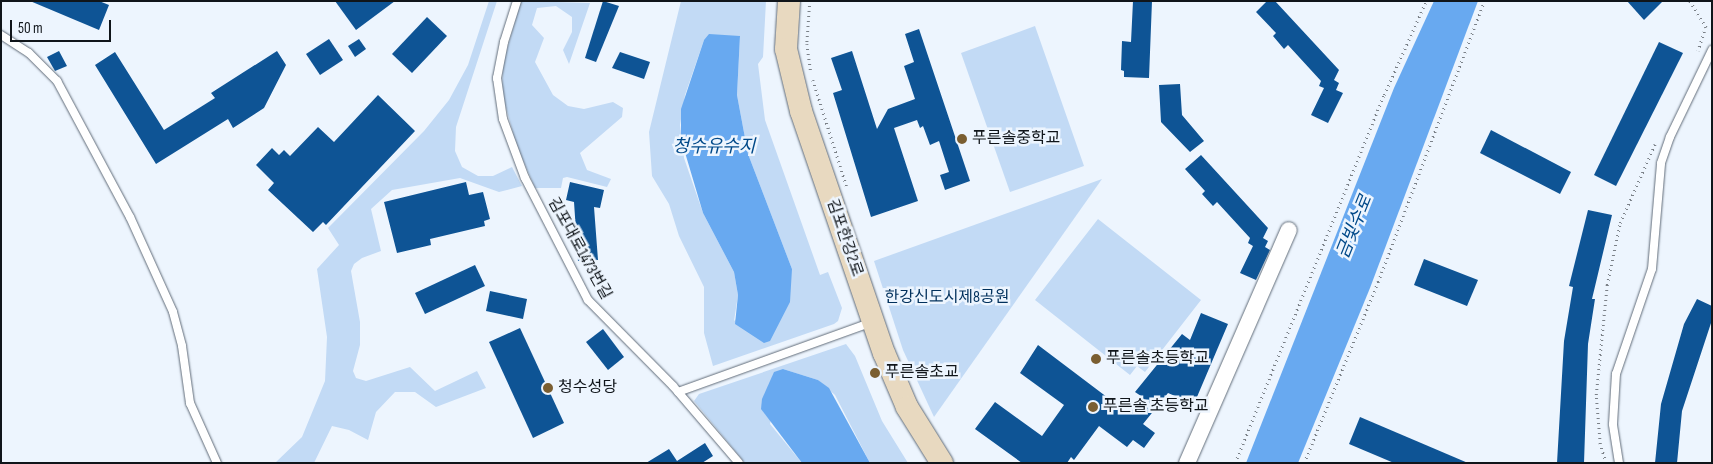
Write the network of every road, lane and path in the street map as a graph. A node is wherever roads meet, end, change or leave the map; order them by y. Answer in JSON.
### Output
{"nodes":[{"id":1,"x":517,"y":1,"type":"edge"},
{"id":2,"x":789,"y":1,"type":"edge"},
{"id":3,"x":810,"y":1,"type":"edge"},
{"id":4,"x":1426,"y":1,"type":"edge"},
{"id":5,"x":1484,"y":1,"type":"edge"},
{"id":6,"x":1690,"y":1,"type":"edge"},
{"id":7,"x":1,"y":35,"type":"edge"},
{"id":8,"x":1712,"y":50,"type":"edge"},
{"id":9,"x":1695,"y":59,"type":"dead end"},
{"id":10,"x":1660,"y":135,"type":"dead end"},
{"id":11,"x":849,"y":191,"type":"dead end"},
{"id":12,"x":1290,"y":230,"type":"dead end"},
{"id":13,"x":873,"y":322,"type":"junction"},
{"id":14,"x":678,"y":392,"type":"junction"},
{"id":15,"x":217,"y":463,"type":"edge"},
{"id":16,"x":739,"y":463,"type":"edge"},
{"id":17,"x":942,"y":463,"type":"edge"},
{"id":18,"x":1187,"y":463,"type":"edge"},
{"id":19,"x":1235,"y":463,"type":"edge"},
{"id":20,"x":1304,"y":463,"type":"edge"},
{"id":21,"x":1606,"y":463,"type":"edge"},
{"id":22,"x":1619,"y":463,"type":"edge"}],
"edges":[{"from":1,"to":14,"type":"lane","name":"김포대로1473번길"},
{"from":2,"to":13,"type":"street","name":"김포한강2로"},
{"from":3,"to":11,"type":"path"},
{"from":4,"to":19,"type":"path"},
{"from":5,"to":20,"type":"path"},
{"from":6,"to":9,"type":"path"},
{"from":7,"to":15,"type":"lane"},
{"from":8,"to":22,"type":"lane"},
{"from":10,"to":21,"type":"path"},
{"from":12,"to":18,"type":"street"},
{"from":13,"to":14,"type":"lane"},
{"from":13,"to":17,"type":"street","name":"김포한강2로"},
{"from":14,"to":16,"type":"lane","name":"김포대로1473번길"}]}
